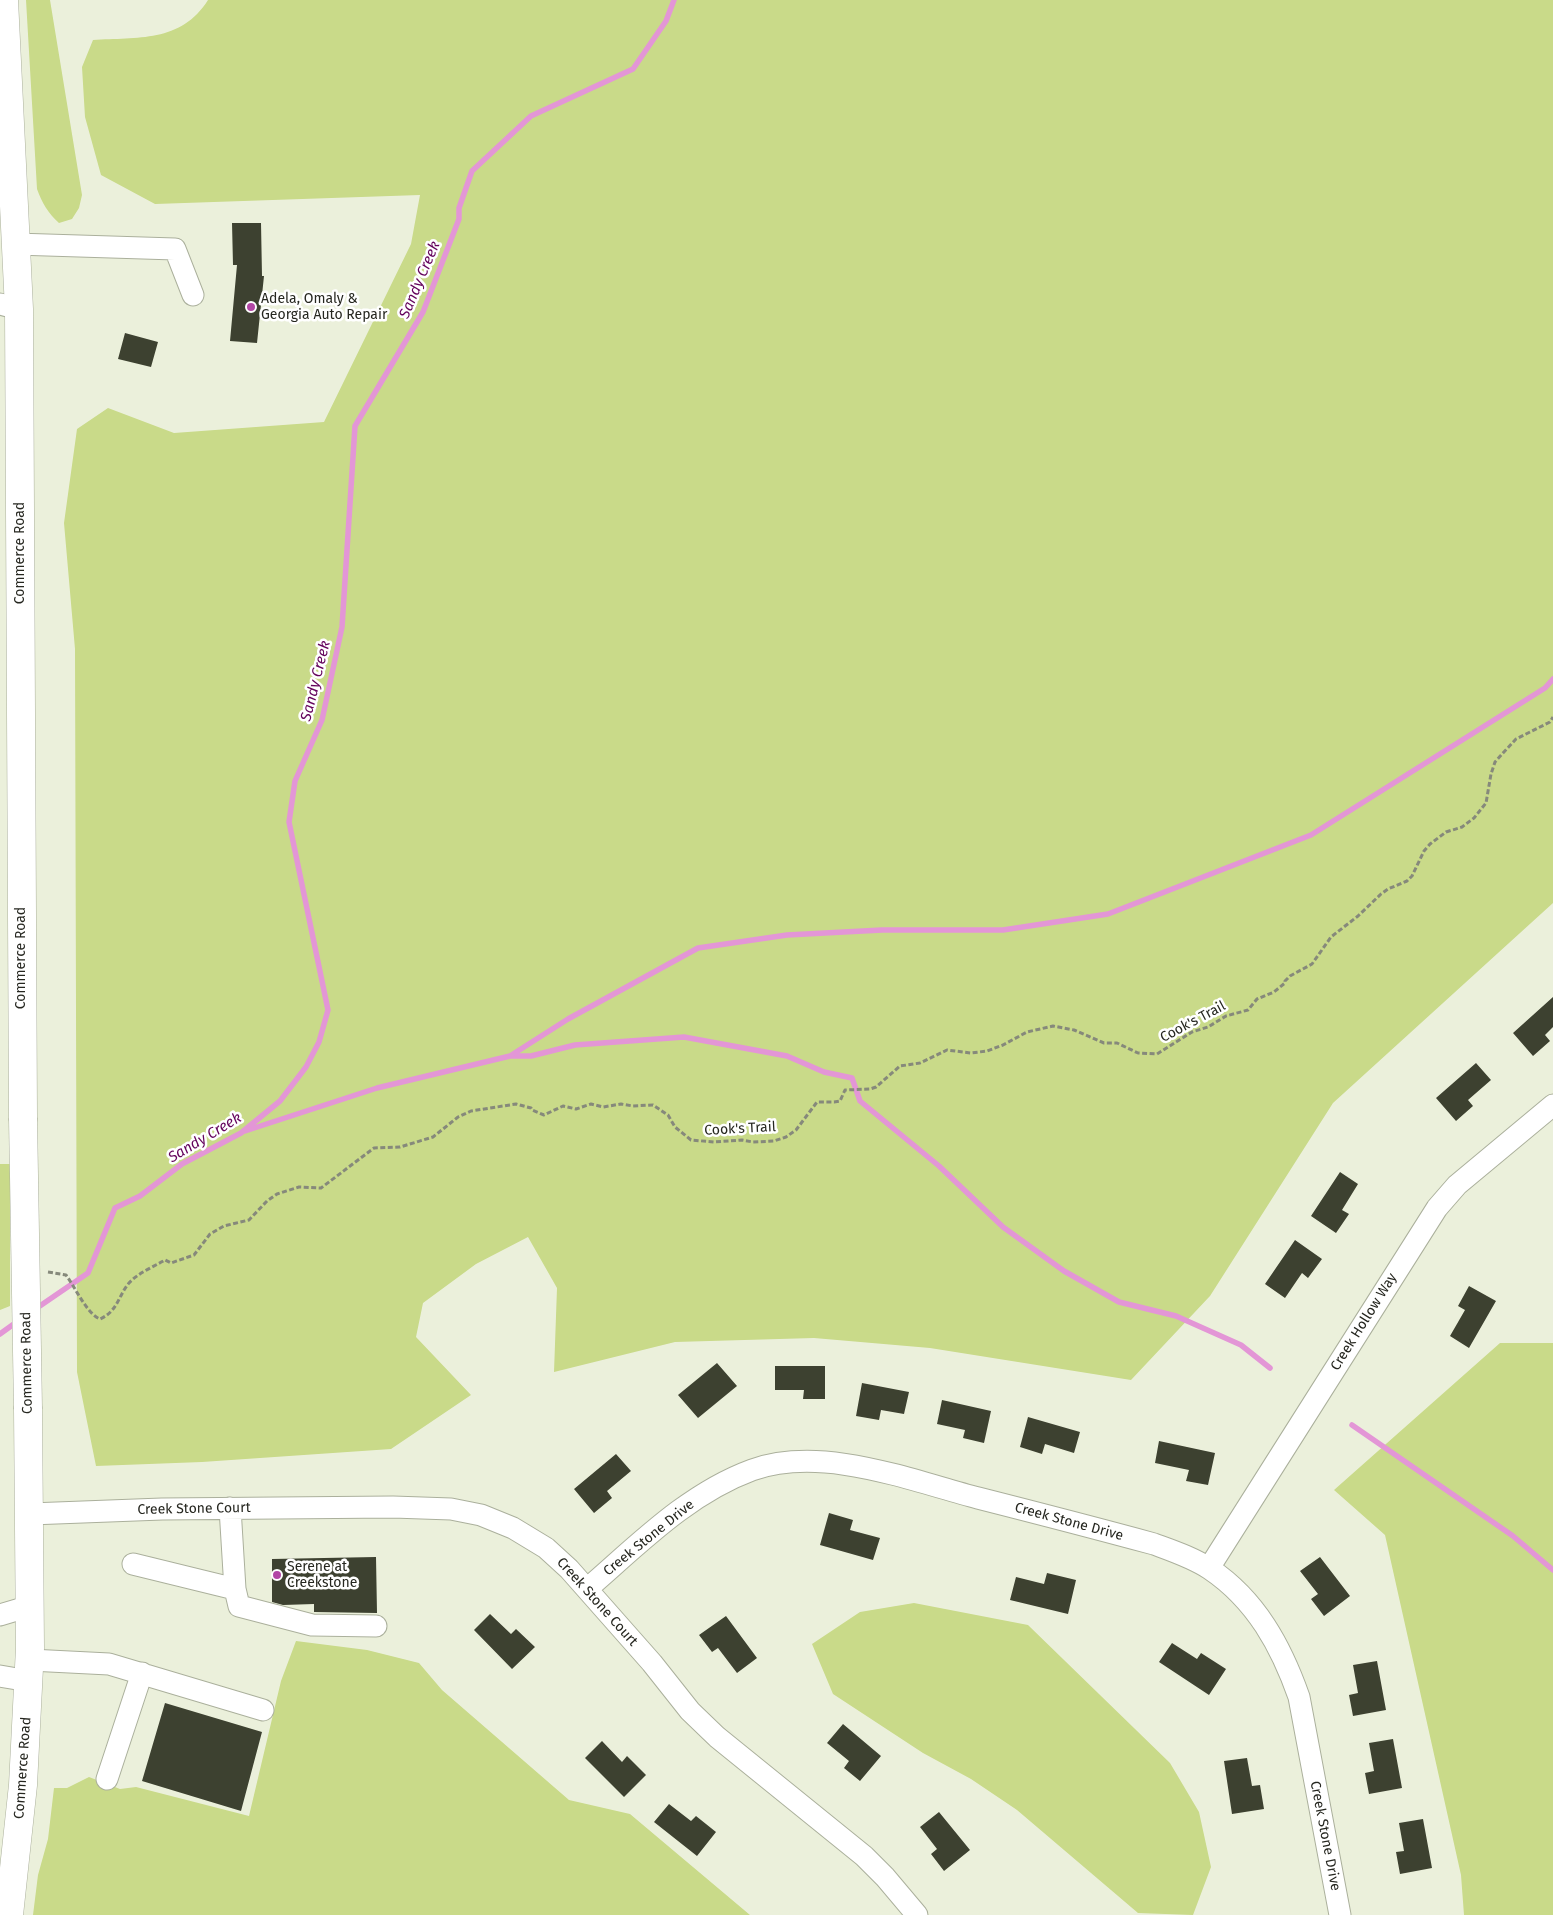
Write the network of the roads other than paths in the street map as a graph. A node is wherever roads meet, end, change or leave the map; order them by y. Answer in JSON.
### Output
{"nodes":[{"id":1,"x":4,"y":0,"type":"edge"},
{"id":2,"x":16,"y":244,"type":"junction"},
{"id":3,"x":193,"y":295,"type":"dead end"},
{"id":4,"x":9,"y":306,"type":"edge"},
{"id":5,"x":1553,"y":1105,"type":"edge"},
{"id":6,"x":230,"y":1508,"type":"junction"},
{"id":7,"x":30,"y":1514,"type":"junction"},
{"id":8,"x":132,"y":1564,"type":"dead end"},
{"id":9,"x":1209,"y":1568,"type":"junction"},
{"id":10,"x":235,"y":1589,"type":"junction"},
{"id":11,"x":587,"y":1589,"type":"junction"},
{"id":12,"x":30,"y":1606,"type":"junction"},
{"id":13,"x":0,"y":1615,"type":"edge"},
{"id":14,"x":376,"y":1626,"type":"dead end"},
{"id":15,"x":29,"y":1670,"type":"junction"},
{"id":16,"x":142,"y":1673,"type":"junction"},
{"id":17,"x":0,"y":1676,"type":"edge"},
{"id":18,"x":263,"y":1710,"type":"dead end"},
{"id":19,"x":107,"y":1779,"type":"dead end"},
{"id":20,"x":9,"y":1915,"type":"edge"},
{"id":21,"x":917,"y":1915,"type":"edge"},
{"id":22,"x":1340,"y":1915,"type":"edge"}],
"edges":[{"from":1,"to":2,"type":"highway","name":"Commerce Road"},
{"from":2,"to":3,"type":"street"},
{"from":2,"to":4,"type":"highway","name":"Commerce Road"},
{"from":4,"to":7,"type":"highway","name":"Commerce Road","bridge":true},
{"from":5,"to":9,"type":"street","name":"Creek Hollow Way"},
{"from":6,"to":7,"type":"street","name":"Creek Stone Court"},
{"from":6,"to":10,"type":"street"},
{"from":6,"to":11,"type":"street","name":"Creek Stone Court"},
{"from":7,"to":12,"type":"highway","name":"Commerce Road"},
{"from":8,"to":10,"type":"street"},
{"from":9,"to":11,"type":"street","name":"Creek Stone Drive"},
{"from":9,"to":22,"type":"street","name":"Creek Stone Drive"},
{"from":10,"to":14,"type":"street"},
{"from":11,"to":21,"type":"street","name":"Creek Stone Court"},
{"from":12,"to":13,"type":"street"},
{"from":12,"to":15,"type":"highway","name":"Commerce Road"},
{"from":15,"to":16,"type":"street"},
{"from":15,"to":17,"type":"street"},
{"from":15,"to":20,"type":"highway","name":"Commerce Road"},
{"from":16,"to":18,"type":"street"},
{"from":16,"to":19,"type":"street"}]}
